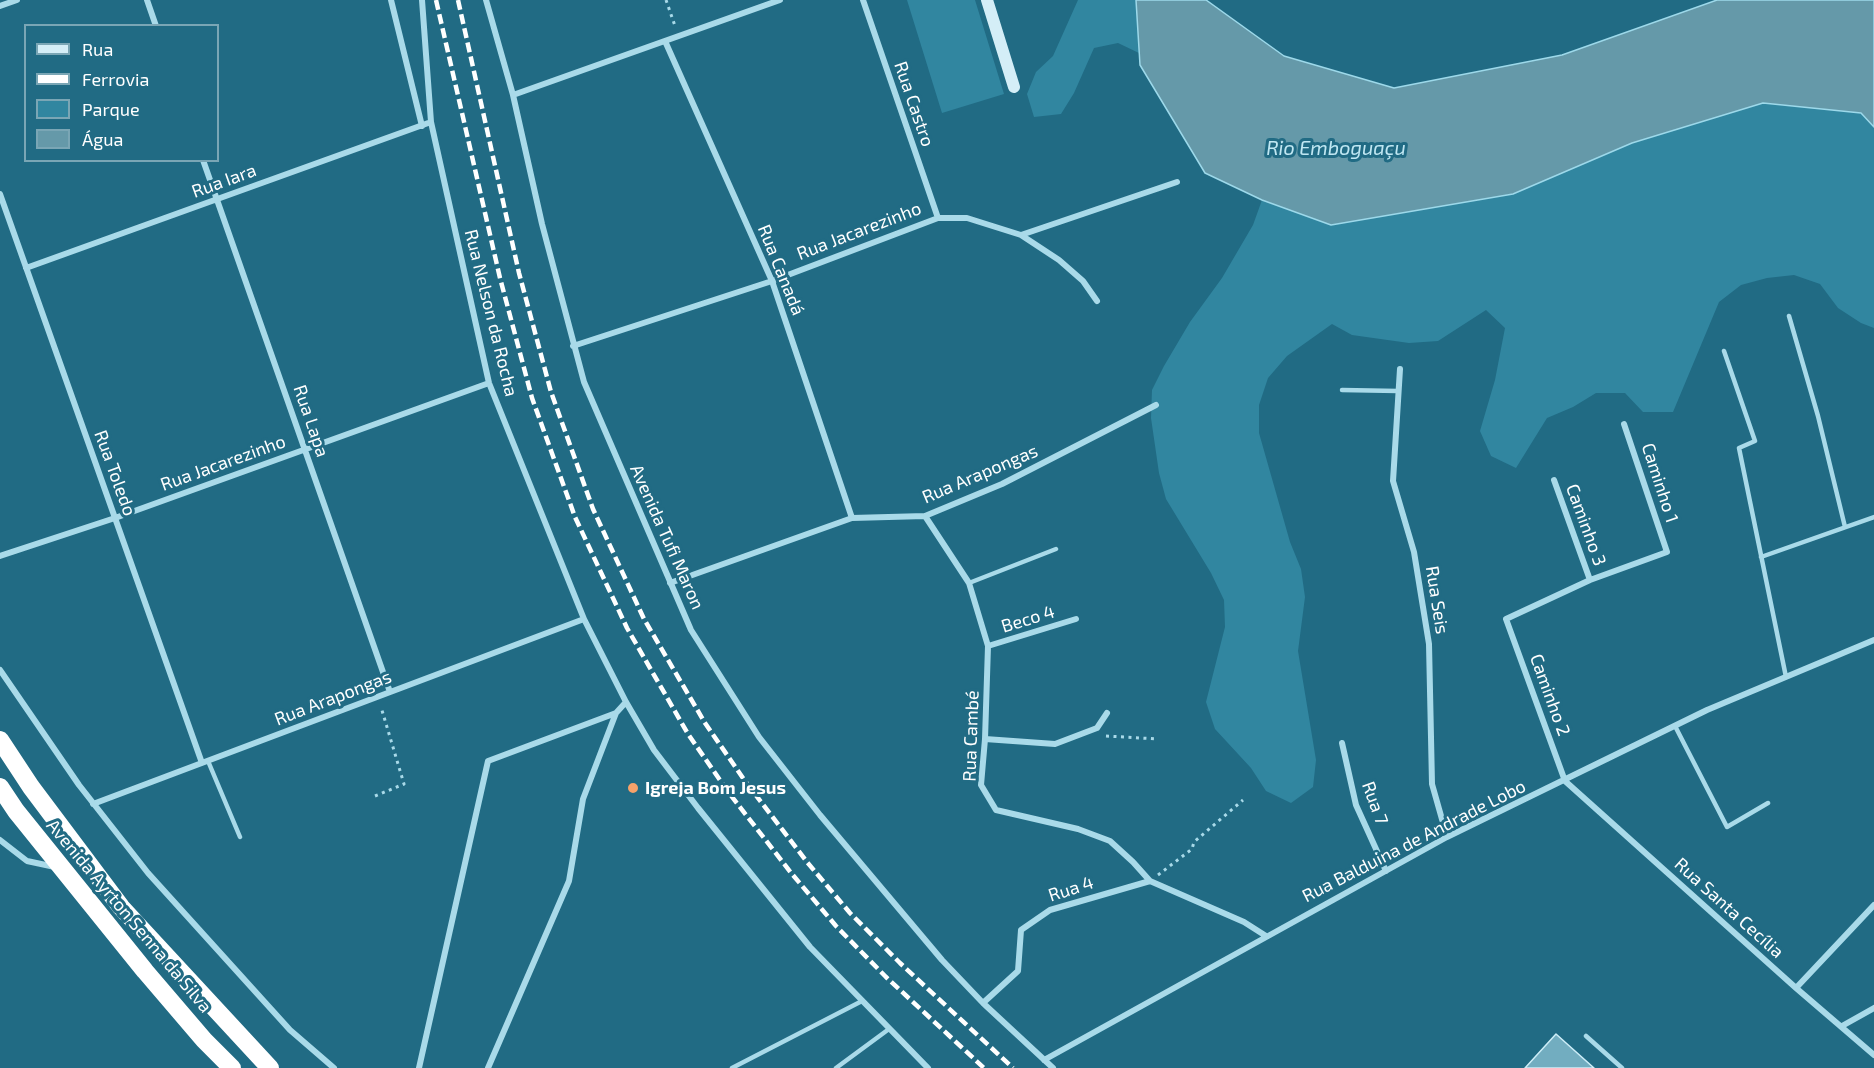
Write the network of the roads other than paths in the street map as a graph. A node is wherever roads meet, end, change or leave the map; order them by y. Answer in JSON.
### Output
{"nodes":[{"id":1,"x":17,"y":0,"type":"edge"},
{"id":2,"x":147,"y":0,"type":"edge"},
{"id":3,"x":391,"y":0,"type":"edge"},
{"id":4,"x":422,"y":0,"type":"edge"},
{"id":5,"x":486,"y":0,"type":"edge"},
{"id":6,"x":780,"y":0,"type":"edge"},
{"id":7,"x":863,"y":0,"type":"edge"},
{"id":8,"x":987,"y":0,"type":"edge"},
{"id":9,"x":0,"y":6,"type":"edge"},
{"id":10,"x":155,"y":24,"type":"edge"},
{"id":11,"x":665,"y":41,"type":"junction"},
{"id":12,"x":1014,"y":87,"type":"dead end"},
{"id":13,"x":513,"y":95,"type":"junction"},
{"id":14,"x":431,"y":122,"type":"junction"},
{"id":15,"x":422,"y":126,"type":"junction"},
{"id":16,"x":204,"y":162,"type":"edge"},
{"id":17,"x":1178,"y":183,"type":"dead end"},
{"id":18,"x":0,"y":194,"type":"edge"},
{"id":19,"x":217,"y":200,"type":"junction"},
{"id":20,"x":938,"y":218,"type":"junction"},
{"id":21,"x":1021,"y":235,"type":"junction"},
{"id":22,"x":26,"y":268,"type":"junction"},
{"id":23,"x":772,"y":281,"type":"junction"},
{"id":24,"x":1097,"y":302,"type":"dead end"},
{"id":25,"x":1789,"y":316,"type":"dead end"},
{"id":26,"x":573,"y":346,"type":"junction"},
{"id":27,"x":1724,"y":351,"type":"dead end"},
{"id":28,"x":1400,"y":369,"type":"dead end"},
{"id":29,"x":489,"y":383,"type":"junction"},
{"id":30,"x":1342,"y":390,"type":"dead end"},
{"id":31,"x":1398,"y":391,"type":"junction"},
{"id":32,"x":1156,"y":405,"type":"dead end"},
{"id":33,"x":1624,"y":424,"type":"dead end"},
{"id":34,"x":305,"y":450,"type":"junction"},
{"id":35,"x":1554,"y":480,"type":"dead end"},
{"id":36,"x":925,"y":516,"type":"junction"},
{"id":37,"x":1874,"y":517,"type":"edge"},
{"id":38,"x":115,"y":518,"type":"junction"},
{"id":39,"x":852,"y":518,"type":"junction"},
{"id":40,"x":1845,"y":527,"type":"junction"},
{"id":41,"x":1056,"y":549,"type":"dead end"},
{"id":42,"x":0,"y":556,"type":"edge"},
{"id":43,"x":1761,"y":557,"type":"junction"},
{"id":44,"x":1590,"y":580,"type":"junction"},
{"id":45,"x":670,"y":583,"type":"junction"},
{"id":46,"x":969,"y":583,"type":"junction"},
{"id":47,"x":584,"y":619,"type":"junction"},
{"id":48,"x":1076,"y":620,"type":"dead end"},
{"id":49,"x":1874,"y":640,"type":"edge"},
{"id":50,"x":988,"y":646,"type":"junction"},
{"id":51,"x":0,"y":670,"type":"edge"},
{"id":52,"x":1786,"y":677,"type":"junction"},
{"id":53,"x":390,"y":692,"type":"junction"},
{"id":54,"x":626,"y":702,"type":"junction"},
{"id":55,"x":1107,"y":713,"type":"dead end"},
{"id":56,"x":616,"y":714,"type":"junction"},
{"id":57,"x":1675,"y":726,"type":"junction"},
{"id":58,"x":985,"y":739,"type":"junction"},
{"id":59,"x":0,"y":740,"type":"edge"},
{"id":60,"x":1342,"y":743,"type":"dead end"},
{"id":61,"x":205,"y":762,"type":"junction"},
{"id":62,"x":1565,"y":781,"type":"junction"},
{"id":63,"x":0,"y":787,"type":"edge"},
{"id":64,"x":1768,"y":803,"type":"dead end"},
{"id":65,"x":93,"y":804,"type":"junction"},
{"id":66,"x":240,"y":837,"type":"dead end"},
{"id":67,"x":1447,"y":837,"type":"junction"},
{"id":68,"x":0,"y":840,"type":"edge"},
{"id":69,"x":61,"y":868,"type":"junction"},
{"id":70,"x":1386,"y":871,"type":"junction"},
{"id":71,"x":1150,"y":881,"type":"junction"},
{"id":72,"x":1874,"y":904,"type":"edge"},
{"id":73,"x":1266,"y":936,"type":"junction"},
{"id":74,"x":1796,"y":988,"type":"junction"},
{"id":75,"x":862,"y":1001,"type":"junction"},
{"id":76,"x":983,"y":1003,"type":"junction"},
{"id":77,"x":1874,"y":1008,"type":"edge"},
{"id":78,"x":1842,"y":1026,"type":"junction"},
{"id":79,"x":889,"y":1029,"type":"junction"},
{"id":80,"x":1586,"y":1036,"type":"dead end"},
{"id":81,"x":1874,"y":1055,"type":"edge"},
{"id":82,"x":1044,"y":1060,"type":"junction"},
{"id":83,"x":232,"y":1068,"type":"edge"},
{"id":84,"x":270,"y":1068,"type":"edge"},
{"id":85,"x":334,"y":1068,"type":"edge"},
{"id":86,"x":419,"y":1068,"type":"edge"},
{"id":87,"x":488,"y":1068,"type":"edge"},
{"id":88,"x":732,"y":1068,"type":"edge"},
{"id":89,"x":836,"y":1068,"type":"edge"},
{"id":90,"x":928,"y":1068,"type":"edge"},
{"id":91,"x":1053,"y":1068,"type":"edge"},
{"id":92,"x":1622,"y":1068,"type":"edge"}],
"edges":[{"from":1,"to":9,"type":"street"},
{"from":2,"to":10,"type":"street"},
{"from":3,"to":15,"type":"street"},
{"from":4,"to":14,"type":"street","name":"Rua Nelson da Rocha"},
{"from":5,"to":13,"type":"street","name":"Avenida Tufi Maron"},
{"from":6,"to":11,"type":"street"},
{"from":7,"to":20,"type":"street","name":"Rua Castro"},
{"from":8,"to":12,"type":"street"},
{"from":11,"to":13,"type":"street"},
{"from":11,"to":23,"type":"street","name":"Rua Canadá"},
{"from":13,"to":26,"type":"street","name":"Avenida Tufi Maron"},
{"from":14,"to":15,"type":"street","name":"Rua Iara"},
{"from":14,"to":29,"type":"street","name":"Rua Nelson da Rocha"},
{"from":15,"to":19,"type":"street","name":"Rua Iara"},
{"from":16,"to":19,"type":"street","name":"Rua Lapa"},
{"from":17,"to":21,"type":"street"},
{"from":18,"to":22,"type":"street","name":"Rua Toledo"},
{"from":19,"to":22,"type":"street","name":"Rua Iara"},
{"from":19,"to":34,"type":"street","name":"Rua Lapa"},
{"from":20,"to":21,"type":"street","name":"Rua Jacarezinho"},
{"from":20,"to":23,"type":"street","name":"Rua Jacarezinho"},
{"from":21,"to":24,"type":"street","name":"Rua Jacarezinho"},
{"from":22,"to":38,"type":"street","name":"Rua Toledo"},
{"from":23,"to":26,"type":"street","name":"Rua Jacarezinho"},
{"from":23,"to":39,"type":"street","name":"Rua Canadá"},
{"from":25,"to":40,"type":"lane"},
{"from":26,"to":45,"type":"street","name":"Avenida Tufi Maron"},
{"from":27,"to":43,"type":"lane"},
{"from":28,"to":31,"type":"street","name":"Rua Seis"},
{"from":29,"to":34,"type":"street","name":"Rua Jacarezinho"},
{"from":29,"to":47,"type":"street","name":"Rua Nelson da Rocha"},
{"from":30,"to":31,"type":"lane"},
{"from":31,"to":67,"type":"street","name":"Rua Seis"},
{"from":32,"to":36,"type":"street","name":"Rua Arapongas"},
{"from":33,"to":44,"type":"street","name":"Caminho 1"},
{"from":34,"to":38,"type":"street","name":"Rua Jacarezinho"},
{"from":34,"to":53,"type":"street","name":"Rua Lapa"},
{"from":35,"to":44,"type":"street","name":"Caminho 3"},
{"from":36,"to":39,"type":"street","name":"Rua Arapongas"},
{"from":36,"to":46,"type":"street","name":"Rua Cambé"},
{"from":37,"to":40,"type":"lane"},
{"from":38,"to":42,"type":"street","name":"Rua Jacarezinho"},
{"from":38,"to":61,"type":"street","name":"Rua Toledo"},
{"from":39,"to":45,"type":"street","name":"Rua Arapongas"},
{"from":40,"to":43,"type":"lane"},
{"from":41,"to":46,"type":"lane"},
{"from":43,"to":52,"type":"lane"},
{"from":44,"to":62,"type":"street","name":"Caminho 2"},
{"from":45,"to":76,"type":"street","name":"Avenida Tufi Maron"},
{"from":46,"to":50,"type":"street","name":"Rua Cambé"},
{"from":47,"to":53,"type":"street","name":"Rua Arapongas"},
{"from":47,"to":54,"type":"street","name":"Rua Nelson da Rocha"},
{"from":48,"to":50,"type":"street","name":"Beco 4"},
{"from":49,"to":52,"type":"street","name":"Rua Balduina de Andrade Lobo"},
{"from":50,"to":58,"type":"street","name":"Rua Cambé"},
{"from":51,"to":65,"type":"street"},
{"from":52,"to":57,"type":"street","name":"Rua Balduina de Andrade Lobo"},
{"from":53,"to":61,"type":"street","name":"Rua Arapongas"},
{"from":54,"to":56,"type":"street"},
{"from":54,"to":75,"type":"street","name":"Rua Nelson da Rocha"},
{"from":55,"to":58,"type":"street"},
{"from":56,"to":86,"type":"street"},
{"from":56,"to":87,"type":"street"},
{"from":57,"to":62,"type":"street","name":"Rua Balduina de Andrade Lobo"},
{"from":57,"to":64,"type":"lane"},
{"from":58,"to":71,"type":"street","name":"Rua Cambé"},
{"from":59,"to":84,"type":"highway","name":"Avenida Ayrton Senna da Silva"},
{"from":60,"to":70,"type":"street","name":"Rua 7"},
{"from":61,"to":65,"type":"street","name":"Rua Arapongas"},
{"from":61,"to":66,"type":"lane"},
{"from":62,"to":67,"type":"street","name":"Rua Balduina de Andrade Lobo"},
{"from":62,"to":74,"type":"street","name":"Rua Santa Cecília"},
{"from":63,"to":69,"type":"highway","name":"Avenida Ayrton Senna da Silva"},
{"from":65,"to":85,"type":"street"},
{"from":67,"to":70,"type":"street","name":"Rua Balduina de Andrade Lobo"},
{"from":68,"to":69,"type":"street"},
{"from":69,"to":83,"type":"highway","name":"Avenida Ayrton Senna da Silva"},
{"from":70,"to":73,"type":"street","name":"Rua Balduina de Andrade Lobo"},
{"from":71,"to":73,"type":"street","name":"Rua Cambé"},
{"from":71,"to":76,"type":"street","name":"Rua 4"},
{"from":72,"to":74,"type":"street"},
{"from":73,"to":82,"type":"street","name":"Rua Balduina de Andrade Lobo"},
{"from":74,"to":78,"type":"street","name":"Rua Santa Cecília"},
{"from":75,"to":79,"type":"street","name":"Rua Nelson da Rocha"},
{"from":75,"to":88,"type":"lane"},
{"from":76,"to":82,"type":"street","name":"Avenida Tufi Maron"},
{"from":77,"to":78,"type":"street"},
{"from":78,"to":81,"type":"street","name":"Rua Santa Cecília"},
{"from":79,"to":89,"type":"lane"},
{"from":79,"to":90,"type":"street","name":"Rua Nelson da Rocha"},
{"from":80,"to":92,"type":"lane"},
{"from":82,"to":91,"type":"street","name":"Avenida Tufi Maron"}]}
